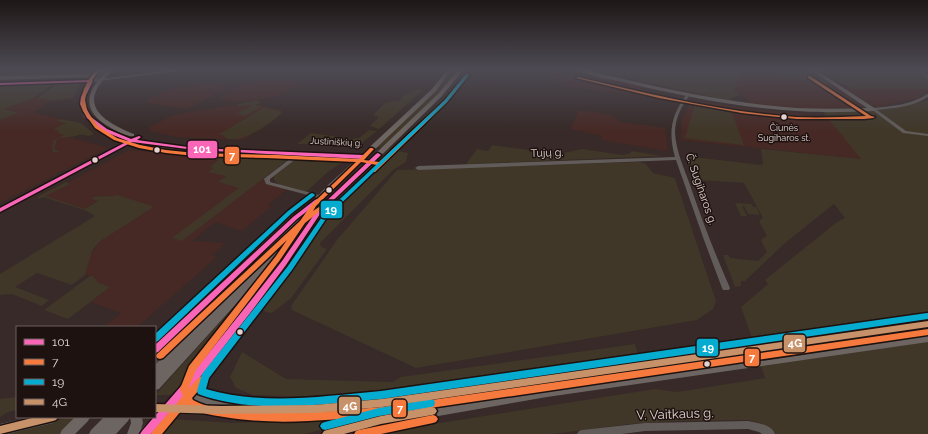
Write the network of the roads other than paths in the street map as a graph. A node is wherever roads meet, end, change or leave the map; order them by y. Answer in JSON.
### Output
{"nodes":[{"id":1,"x":88,"y":90,"type":"edge"},
{"id":2,"x":95,"y":90,"type":"edge"},
{"id":3,"x":434,"y":90,"type":"edge"},
{"id":4,"x":444,"y":90,"type":"edge"},
{"id":5,"x":663,"y":90,"type":"edge"},
{"id":6,"x":844,"y":90,"type":"edge"},
{"id":7,"x":928,"y":95,"type":"edge"},
{"id":8,"x":686,"y":96,"type":"junction"},
{"id":9,"x":873,"y":109,"type":"junction"},
{"id":10,"x":928,"y":136,"type":"edge"},
{"id":11,"x":139,"y":137,"type":"junction"},
{"id":12,"x":132,"y":141,"type":"junction"},
{"id":13,"x":299,"y":154,"type":"junction"},
{"id":14,"x":365,"y":155,"type":"junction"},
{"id":15,"x":378,"y":155,"type":"junction"},
{"id":16,"x":678,"y":158,"type":"junction"},
{"id":17,"x":418,"y":168,"type":"dead end"},
{"id":18,"x":319,"y":204,"type":"junction"},
{"id":19,"x":0,"y":210,"type":"edge"},
{"id":20,"x":726,"y":288,"type":"dead end"},
{"id":21,"x":217,"y":314,"type":"junction"},
{"id":22,"x":928,"y":324,"type":"edge"},
{"id":23,"x":928,"y":338,"type":"edge"},
{"id":24,"x":156,"y":349,"type":"edge"},
{"id":25,"x":156,"y":372,"type":"edge"},
{"id":26,"x":198,"y":372,"type":"junction"},
{"id":27,"x":156,"y":383,"type":"edge"},
{"id":28,"x":156,"y":408,"type":"edge"},
{"id":29,"x":168,"y":408,"type":"junction"},
{"id":30,"x":250,"y":410,"type":"junction"},
{"id":31,"x":49,"y":418,"type":"edge"},
{"id":32,"x":83,"y":418,"type":"edge"},
{"id":33,"x":111,"y":418,"type":"edge"},
{"id":34,"x":123,"y":418,"type":"edge"},
{"id":35,"x":136,"y":418,"type":"edge"},
{"id":36,"x":0,"y":430,"type":"edge"},
{"id":37,"x":769,"y":433,"type":"edge"},
{"id":38,"x":66,"y":434,"type":"edge"},
{"id":39,"x":95,"y":434,"type":"edge"},
{"id":40,"x":107,"y":434,"type":"edge"},
{"id":41,"x":133,"y":434,"type":"edge"},
{"id":42,"x":145,"y":434,"type":"edge"},
{"id":43,"x":327,"y":434,"type":"edge"},
{"id":44,"x":582,"y":434,"type":"edge"}],
"edges":[{"from":1,"to":12,"type":"main road","name":"Justiniškių g."},
{"from":2,"to":11,"type":"main road","name":"Justiniškių g."},
{"from":3,"to":14,"type":"main road"},
{"from":4,"to":15,"type":"main road"},
{"from":5,"to":8,"type":"main road"},
{"from":6,"to":9,"type":"main road"},
{"from":7,"to":9,"type":"street"},
{"from":8,"to":9,"type":"main road"},
{"from":8,"to":16,"type":"street","name":"Č. Sugiharos g."},
{"from":9,"to":10,"type":"street"},
{"from":11,"to":12,"type":"street"},
{"from":11,"to":14,"type":"main road","name":"Justiniškių g."},
{"from":12,"to":13,"type":"main road","name":"Justiniškių g."},
{"from":12,"to":19,"type":"street"},
{"from":13,"to":14,"type":"main road","name":"Justiniškių g."},
{"from":13,"to":18,"type":"street"},
{"from":14,"to":15,"type":"main road","name":"Justiniškių g."},
{"from":14,"to":18,"type":"main road"},
{"from":15,"to":18,"type":"main road"},
{"from":16,"to":17,"type":"street","name":"Tujų g."},
{"from":16,"to":20,"type":"street","name":"Č. Sugiharos g."},
{"from":18,"to":21,"type":"main road"},
{"from":18,"to":24,"type":"main road"},
{"from":18,"to":26,"type":"main road"},
{"from":21,"to":25,"type":"main road"},
{"from":21,"to":27,"type":"main road"},
{"from":22,"to":30,"type":"main road"},
{"from":23,"to":43,"type":"main road"},
{"from":26,"to":29,"type":"main road"},
{"from":26,"to":30,"type":"main road"},
{"from":28,"to":29,"type":"main road"},
{"from":29,"to":30,"type":"main road"},
{"from":29,"to":42,"type":"main road"},
{"from":31,"to":36,"type":"main road"},
{"from":32,"to":38,"type":"main road"},
{"from":33,"to":39,"type":"main road"},
{"from":34,"to":40,"type":"main road"},
{"from":35,"to":41,"type":"main road"},
{"from":37,"to":44,"type":"street","name":"V. Vaitkaus g."}]}
